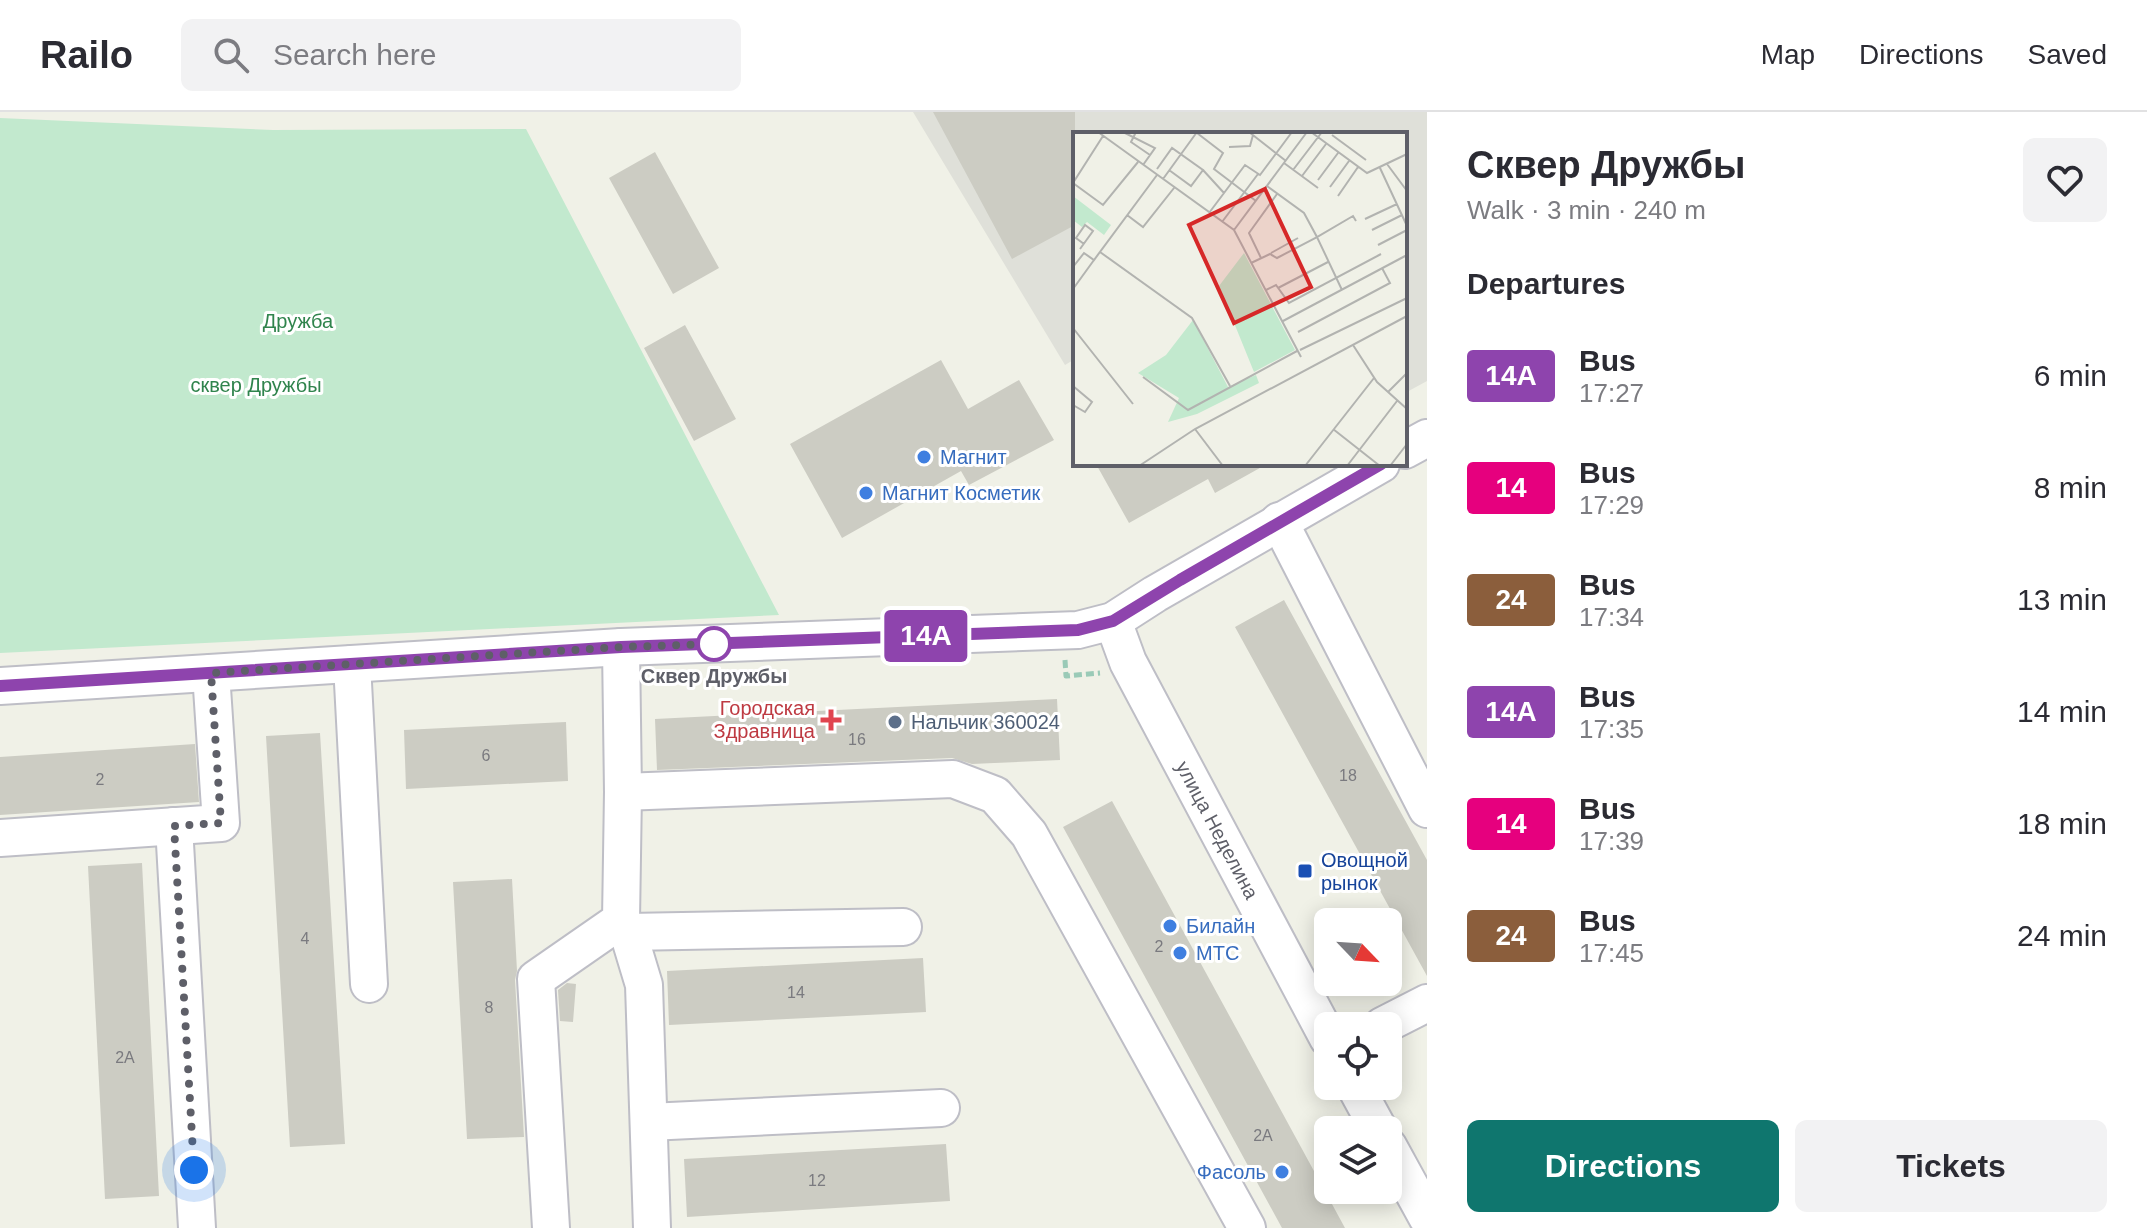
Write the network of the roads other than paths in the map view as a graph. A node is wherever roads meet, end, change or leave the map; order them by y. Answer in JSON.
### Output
{"nodes":[{"id":1,"x":1427,"y":438,"type":"edge"},
{"id":2,"x":1407,"y":449,"type":"edge"},
{"id":3,"x":1377,"y":466,"type":"edge"},
{"id":4,"x":1279,"y":521,"type":"junction"},
{"id":5,"x":1113,"y":621,"type":"junction"},
{"id":6,"x":621,"y":647,"type":"junction"},
{"id":7,"x":352,"y":664,"type":"junction"},
{"id":8,"x":211,"y":673,"type":"junction"},
{"id":9,"x":0,"y":686,"type":"edge"},
{"id":10,"x":623,"y":792,"type":"junction"},
{"id":11,"x":1427,"y":809,"type":"edge"},
{"id":12,"x":174,"y":826,"type":"junction"},
{"id":13,"x":0,"y":838,"type":"edge"},
{"id":14,"x":624,"y":926,"type":"junction"},
{"id":15,"x":903,"y":927,"type":"dead end"},
{"id":16,"x":369,"y":984,"type":"dead end"},
{"id":17,"x":1427,"y":1003,"type":"edge"},
{"id":18,"x":1314,"y":1012,"type":"edge"},
{"id":19,"x":1402,"y":1016,"type":"edge"},
{"id":20,"x":941,"y":1108,"type":"dead end"},
{"id":21,"x":649,"y":1122,"type":"junction"},
{"id":22,"x":1402,"y":1171,"type":"edge"},
{"id":23,"x":1427,"y":1217,"type":"edge"},
{"id":24,"x":197,"y":1228,"type":"edge"},
{"id":25,"x":551,"y":1228,"type":"edge"},
{"id":26,"x":652,"y":1228,"type":"edge"},
{"id":27,"x":1247,"y":1228,"type":"edge"}],
"edges":[{"from":1,"to":2,"type":"street"},
{"from":3,"to":4,"type":"street"},
{"from":4,"to":5,"type":"street"},
{"from":4,"to":11,"type":"street"},
{"from":5,"to":6,"type":"street"},
{"from":5,"to":18,"type":"street","name":"улица Неделина"},
{"from":6,"to":7,"type":"street"},
{"from":6,"to":10,"type":"street"},
{"from":7,"to":8,"type":"street"},
{"from":7,"to":16,"type":"street"},
{"from":8,"to":9,"type":"street"},
{"from":8,"to":12,"type":"street"},
{"from":10,"to":14,"type":"street"},
{"from":10,"to":27,"type":"street"},
{"from":12,"to":13,"type":"street"},
{"from":12,"to":24,"type":"street"},
{"from":14,"to":15,"type":"street"},
{"from":14,"to":21,"type":"street"},
{"from":14,"to":25,"type":"street"},
{"from":17,"to":19,"type":"street"},
{"from":20,"to":21,"type":"street"},
{"from":21,"to":26,"type":"street"},
{"from":22,"to":23,"type":"street"}]}
